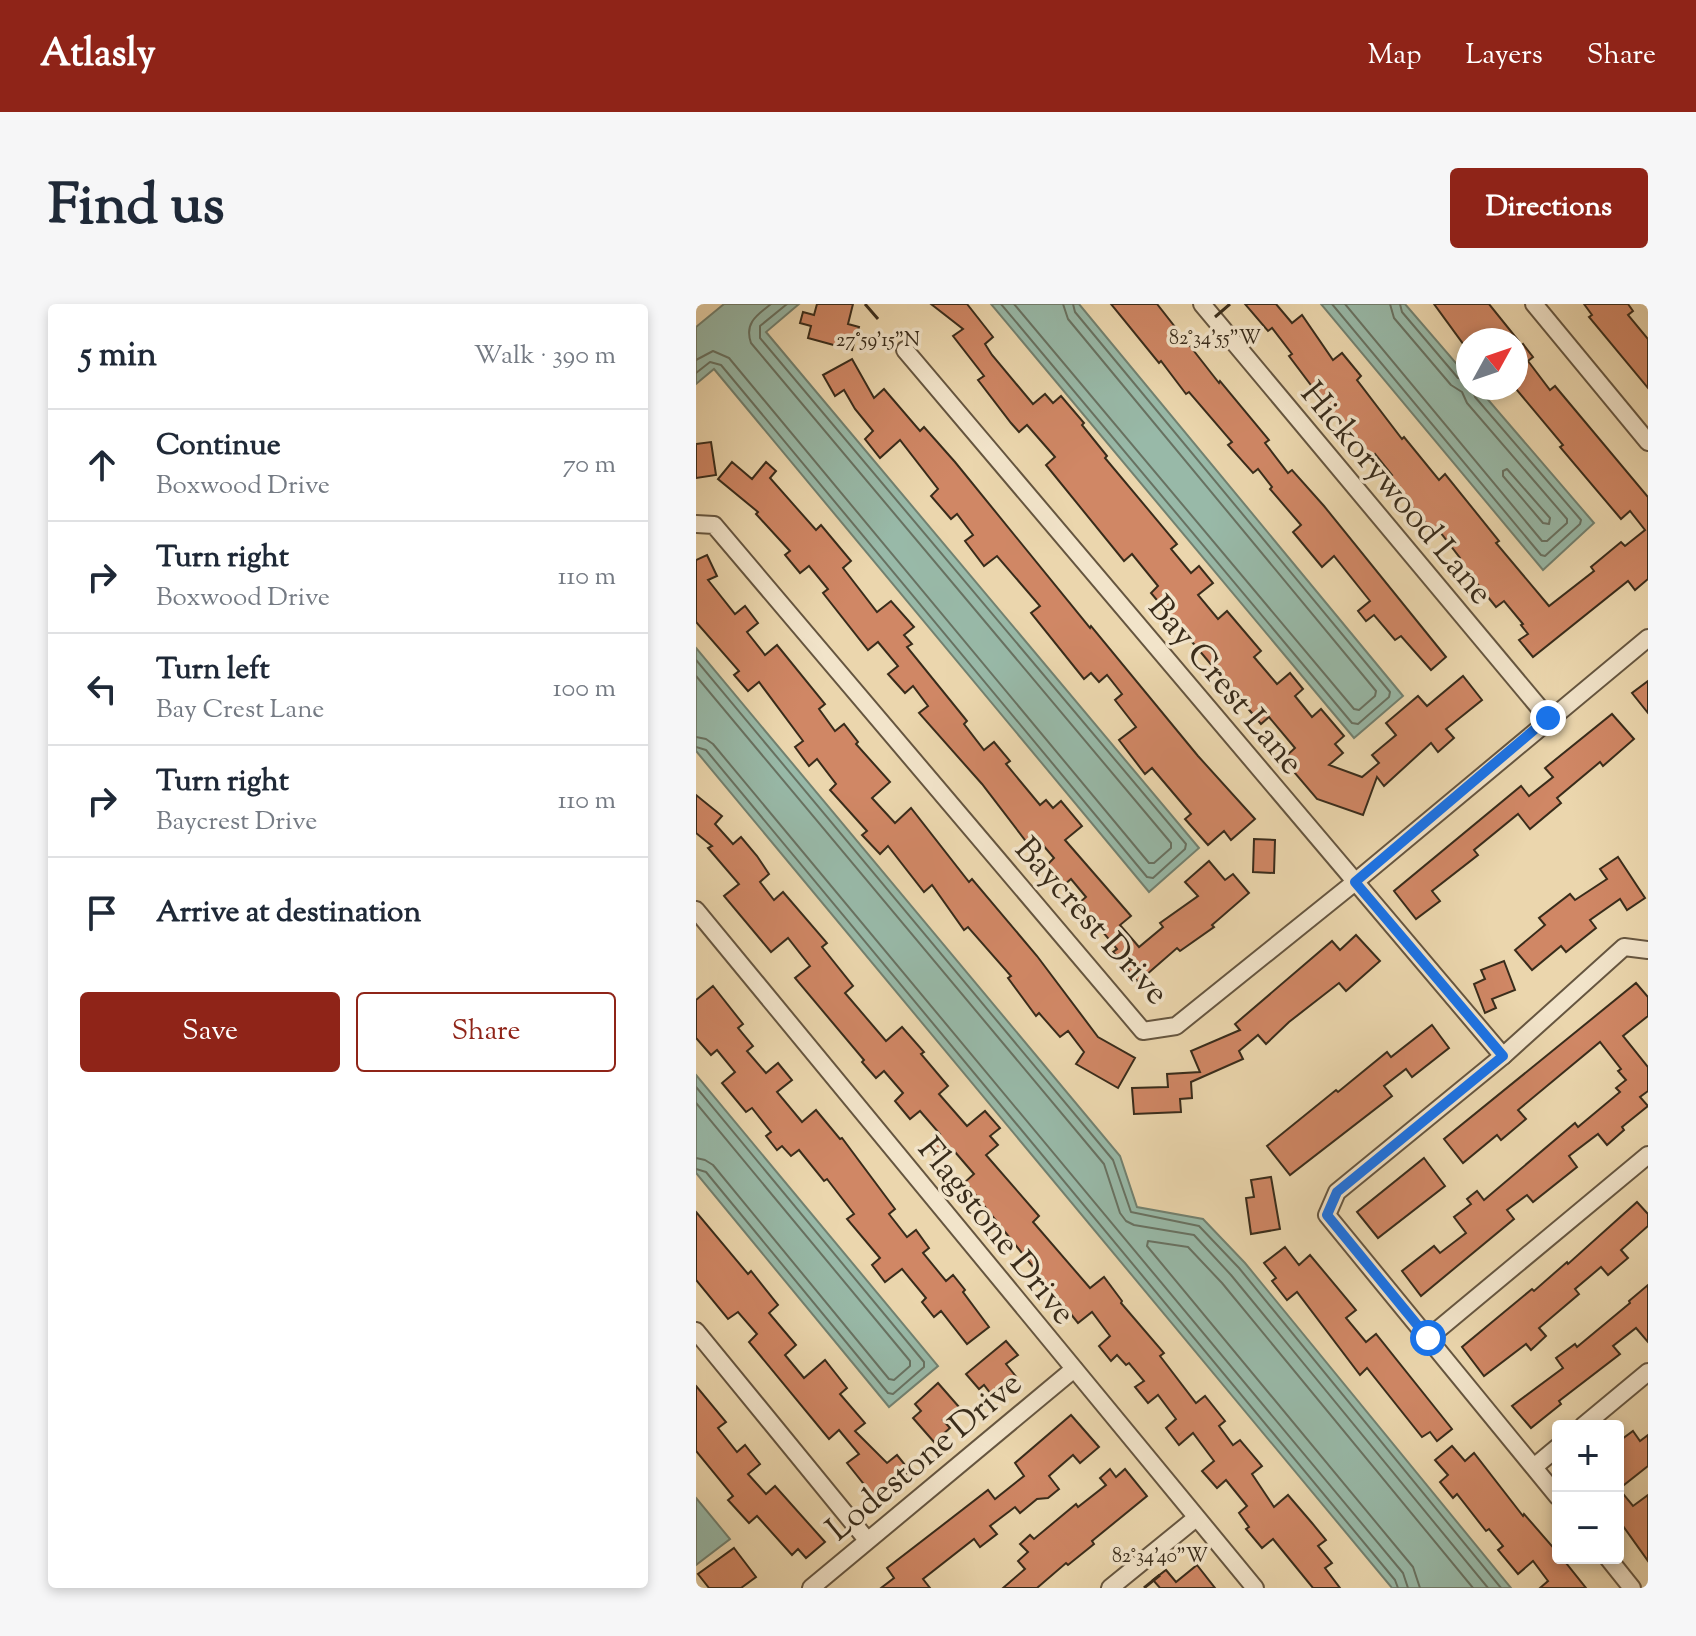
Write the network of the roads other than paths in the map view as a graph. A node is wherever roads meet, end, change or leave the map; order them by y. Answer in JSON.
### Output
{"nodes":[{"id":1,"x":1202,"y":304,"type":"edge"},
{"id":2,"x":1534,"y":304,"type":"edge"},
{"id":3,"x":905,"y":350,"type":"dead end"},
{"id":4,"x":1648,"y":442,"type":"edge"},
{"id":5,"x":696,"y":524,"type":"edge"},
{"id":6,"x":1648,"y":638,"type":"edge"},
{"id":7,"x":1548,"y":718,"type":"junction"},
{"id":8,"x":1355,"y":882,"type":"junction"},
{"id":9,"x":696,"y":910,"type":"edge"},
{"id":10,"x":1648,"y":950,"type":"edge"},
{"id":11,"x":1503,"y":1056,"type":"junction"},
{"id":12,"x":1648,"y":1155,"type":"edge"},
{"id":13,"x":696,"y":1331,"type":"edge"},
{"id":14,"x":1428,"y":1338,"type":"junction"},
{"id":15,"x":1074,"y":1369,"type":"junction"},
{"id":16,"x":1648,"y":1372,"type":"edge"},
{"id":17,"x":1590,"y":1420,"type":"edge"},
{"id":18,"x":1552,"y":1452,"type":"edge"},
{"id":19,"x":1534,"y":1467,"type":"junction"},
{"id":20,"x":1554,"y":1492,"type":"edge"},
{"id":21,"x":1196,"y":1518,"type":"junction"},
{"id":22,"x":867,"y":1540,"type":"junction"},
{"id":23,"x":1613,"y":1564,"type":"edge"},
{"id":24,"x":811,"y":1588,"type":"edge"},
{"id":25,"x":1110,"y":1588,"type":"edge"},
{"id":26,"x":1255,"y":1588,"type":"edge"},
{"id":27,"x":1632,"y":1588,"type":"edge"}],
"edges":[{"from":1,"to":7,"type":"street","name":"Hickorywood Lane"},
{"from":2,"to":4,"type":"street"},
{"from":3,"to":8,"type":"street","name":"Bay Crest Lane"},
{"from":5,"to":8,"type":"street","name":"Baycrest Drive"},
{"from":6,"to":7,"type":"street","name":"Baycrest Drive"},
{"from":7,"to":8,"type":"street","name":"Baycrest Drive"},
{"from":8,"to":11,"type":"street","name":"Bay Crest Lane"},
{"from":9,"to":15,"type":"street","name":"Flagstone Drive"},
{"from":10,"to":11,"type":"street"},
{"from":11,"to":14,"type":"street"},
{"from":12,"to":14,"type":"street"},
{"from":13,"to":22,"type":"street"},
{"from":14,"to":19,"type":"street"},
{"from":15,"to":21,"type":"street","name":"Flagstone Drive"},
{"from":15,"to":22,"type":"street","name":"Lodestone Drive"},
{"from":16,"to":17,"type":"street"},
{"from":18,"to":19,"type":"street"},
{"from":19,"to":20,"type":"street"},
{"from":21,"to":25,"type":"street"},
{"from":21,"to":26,"type":"street","name":"Flagstone Drive"},
{"from":22,"to":24,"type":"street","name":"Lodestone Drive"},
{"from":23,"to":27,"type":"street"}]}
